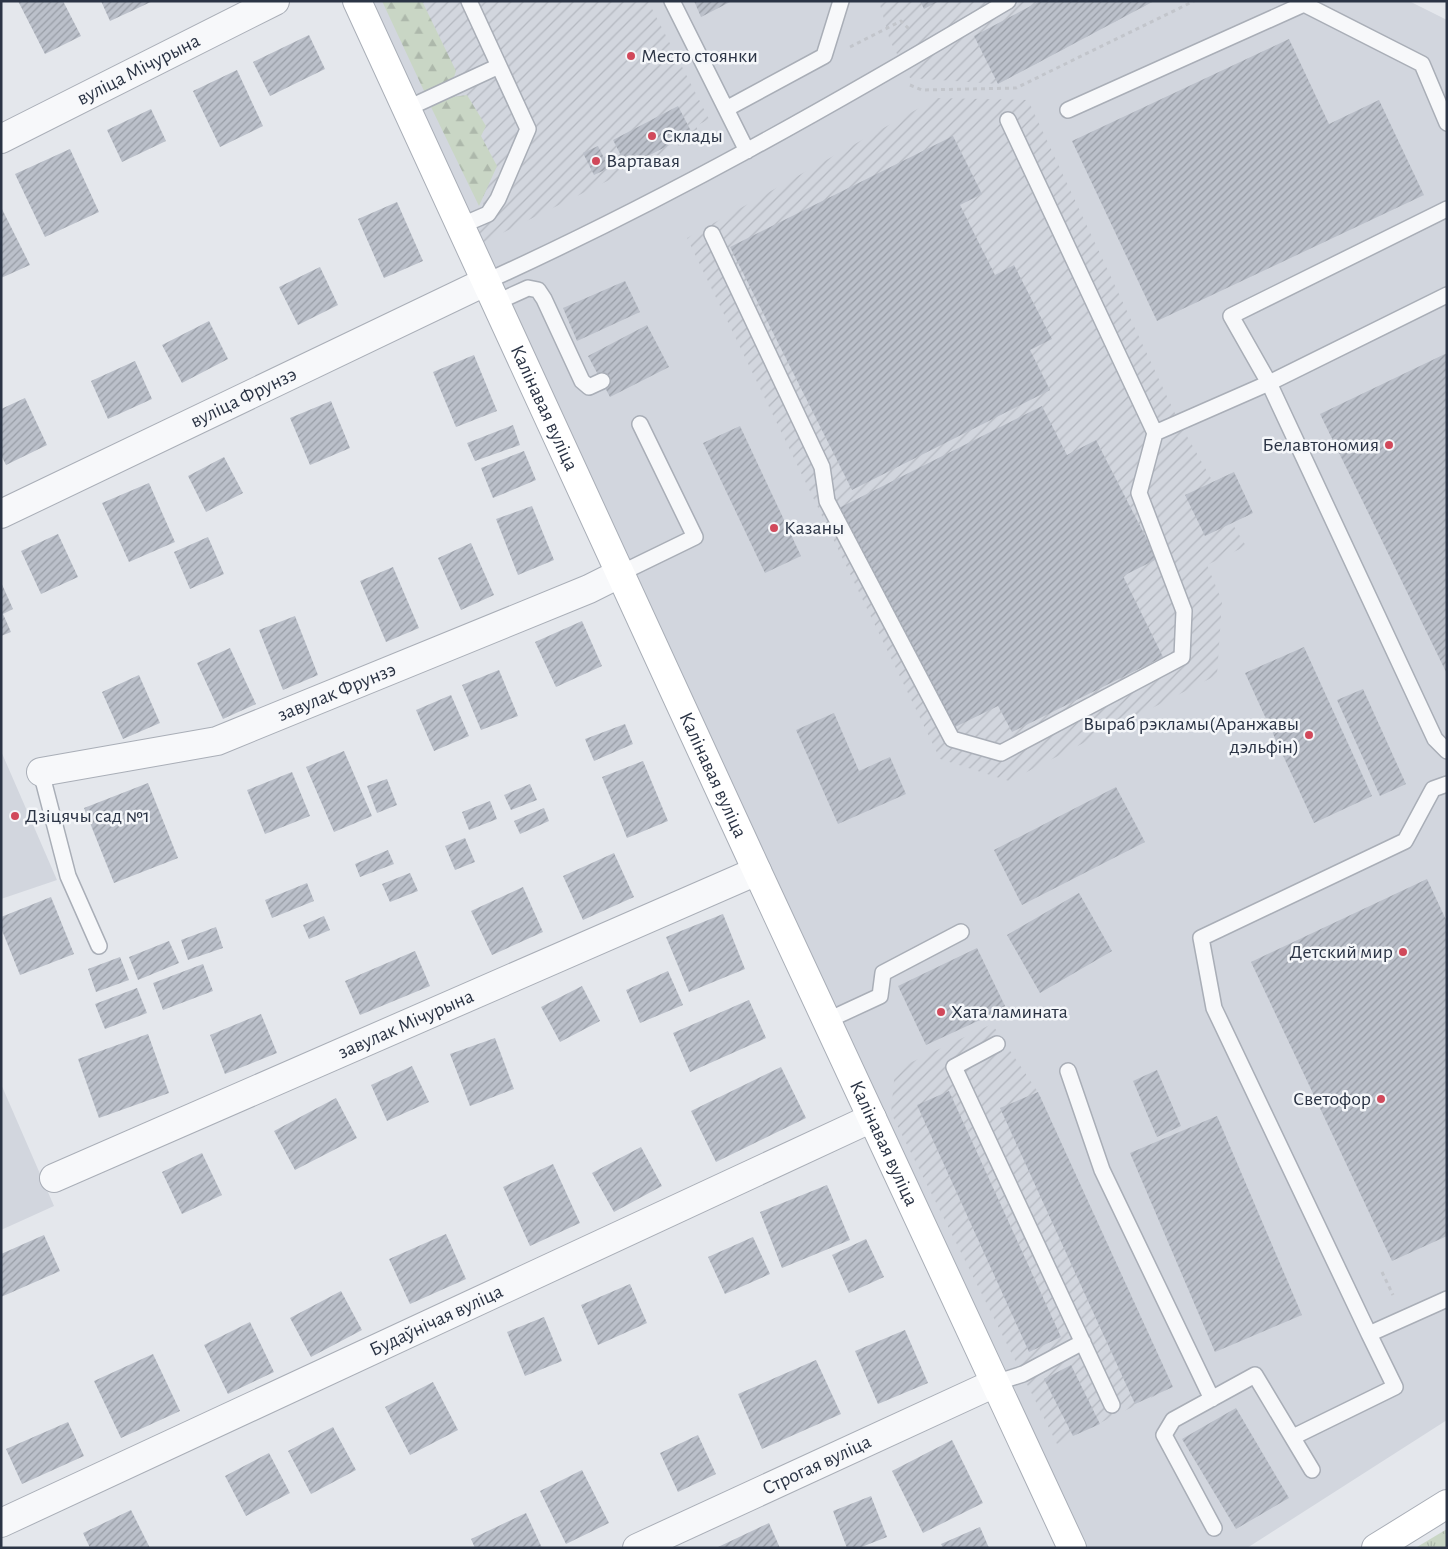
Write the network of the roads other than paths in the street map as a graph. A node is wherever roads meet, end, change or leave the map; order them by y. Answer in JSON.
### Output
{"nodes":[{"id":1,"x":275,"y":1,"type":"edge"},
{"id":2,"x":356,"y":1,"type":"edge"},
{"id":3,"x":469,"y":1,"type":"edge"},
{"id":4,"x":672,"y":1,"type":"edge"},
{"id":5,"x":840,"y":1,"type":"edge"},
{"id":6,"x":1008,"y":1,"type":"edge"},
{"id":7,"x":499,"y":66,"type":"junction"},
{"id":8,"x":406,"y":109,"type":"junction"},
{"id":9,"x":726,"y":109,"type":"junction"},
{"id":10,"x":1068,"y":110,"type":"dead end"},
{"id":11,"x":1008,"y":120,"type":"dead end"},
{"id":12,"x":1447,"y":123,"type":"edge"},
{"id":13,"x":1,"y":139,"type":"edge"},
{"id":14,"x":747,"y":151,"type":"junction"},
{"id":15,"x":1447,"y":209,"type":"edge"},
{"id":16,"x":460,"y":226,"type":"junction"},
{"id":17,"x":712,"y":234,"type":"dead end"},
{"id":18,"x":490,"y":292,"type":"junction"},
{"id":19,"x":1447,"y":295,"type":"edge"},
{"id":20,"x":602,"y":381,"type":"dead end"},
{"id":21,"x":1269,"y":383,"type":"junction"},
{"id":22,"x":640,"y":424,"type":"dead end"},
{"id":23,"x":1155,"y":433,"type":"junction"},
{"id":24,"x":1,"y":514,"type":"edge"},
{"id":25,"x":621,"y":573,"type":"junction"},
{"id":26,"x":1447,"y":751,"type":"edge"},
{"id":27,"x":41,"y":772,"type":"joint"},
{"id":28,"x":1447,"y":784,"type":"edge"},
{"id":29,"x":757,"y":872,"type":"junction"},
{"id":30,"x":961,"y":932,"type":"dead end"},
{"id":31,"x":100,"y":946,"type":"dead end"},
{"id":32,"x":826,"y":1021,"type":"junction"},
{"id":33,"x":997,"y":1044,"type":"dead end"},
{"id":34,"x":1068,"y":1071,"type":"dead end"},
{"id":35,"x":872,"y":1118,"type":"junction"},
{"id":36,"x":54,"y":1178,"type":"dead end"},
{"id":37,"x":1447,"y":1299,"type":"edge"},
{"id":38,"x":1368,"y":1334,"type":"junction"},
{"id":39,"x":1083,"y":1342,"type":"junction"},
{"id":40,"x":995,"y":1383,"type":"junction"},
{"id":41,"x":1212,"y":1399,"type":"junction"},
{"id":42,"x":1112,"y":1405,"type":"dead end"},
{"id":43,"x":1293,"y":1438,"type":"junction"},
{"id":44,"x":1312,"y":1470,"type":"dead end"},
{"id":45,"x":1447,"y":1504,"type":"edge"},
{"id":46,"x":1,"y":1523,"type":"edge"},
{"id":47,"x":1214,"y":1528,"type":"dead end"},
{"id":48,"x":637,"y":1548,"type":"edge"},
{"id":49,"x":1072,"y":1548,"type":"edge"},
{"id":50,"x":1376,"y":1548,"type":"edge"}],
"edges":[{"from":1,"to":13,"type":"street","name":"вуліца Мічурына"},
{"from":2,"to":8,"type":"street","name":"Калінавая вуліца"},
{"from":3,"to":7,"type":"lane"},
{"from":4,"to":9,"type":"lane"},
{"from":5,"to":9,"type":"lane"},
{"from":6,"to":14,"type":"lane"},
{"from":7,"to":8,"type":"lane"},
{"from":7,"to":16,"type":"lane"},
{"from":8,"to":16,"type":"street","name":"Калінавая вуліца"},
{"from":9,"to":14,"type":"lane"},
{"from":10,"to":12,"type":"lane"},
{"from":11,"to":23,"type":"lane"},
{"from":14,"to":18,"type":"lane"},
{"from":15,"to":21,"type":"lane"},
{"from":16,"to":18,"type":"street","name":"Калінавая вуліца"},
{"from":17,"to":23,"type":"lane"},
{"from":18,"to":20,"type":"lane"},
{"from":18,"to":24,"type":"street","name":"вуліца Фрунзэ"},
{"from":18,"to":25,"type":"street","name":"Калінавая вуліца"},
{"from":19,"to":21,"type":"lane"},
{"from":21,"to":23,"type":"lane"},
{"from":21,"to":26,"type":"lane"},
{"from":22,"to":25,"type":"lane"},
{"from":25,"to":27,"type":"street","name":"завулак Фрунзэ"},
{"from":25,"to":29,"type":"street","name":"Калінавая вуліца"},
{"from":27,"to":31,"type":"lane"},
{"from":28,"to":38,"type":"lane"},
{"from":29,"to":32,"type":"street","name":"Калінавая вуліца"},
{"from":29,"to":36,"type":"street","name":"завулак Мічурына"},
{"from":30,"to":32,"type":"lane"},
{"from":32,"to":35,"type":"street","name":"Калінавая вуліца"},
{"from":33,"to":39,"type":"lane"},
{"from":34,"to":41,"type":"lane"},
{"from":35,"to":40,"type":"street","name":"Калінавая вуліца"},
{"from":35,"to":46,"type":"street","name":"Будаўнічая вуліца"},
{"from":37,"to":38,"type":"lane"},
{"from":38,"to":43,"type":"lane"},
{"from":39,"to":40,"type":"lane"},
{"from":39,"to":42,"type":"lane"},
{"from":40,"to":48,"type":"street","name":"Строгая вуліца"},
{"from":40,"to":49,"type":"street","name":"Калінавая вуліца"},
{"from":41,"to":43,"type":"lane"},
{"from":41,"to":47,"type":"lane"},
{"from":43,"to":44,"type":"lane"},
{"from":45,"to":50,"type":"street"}]}
